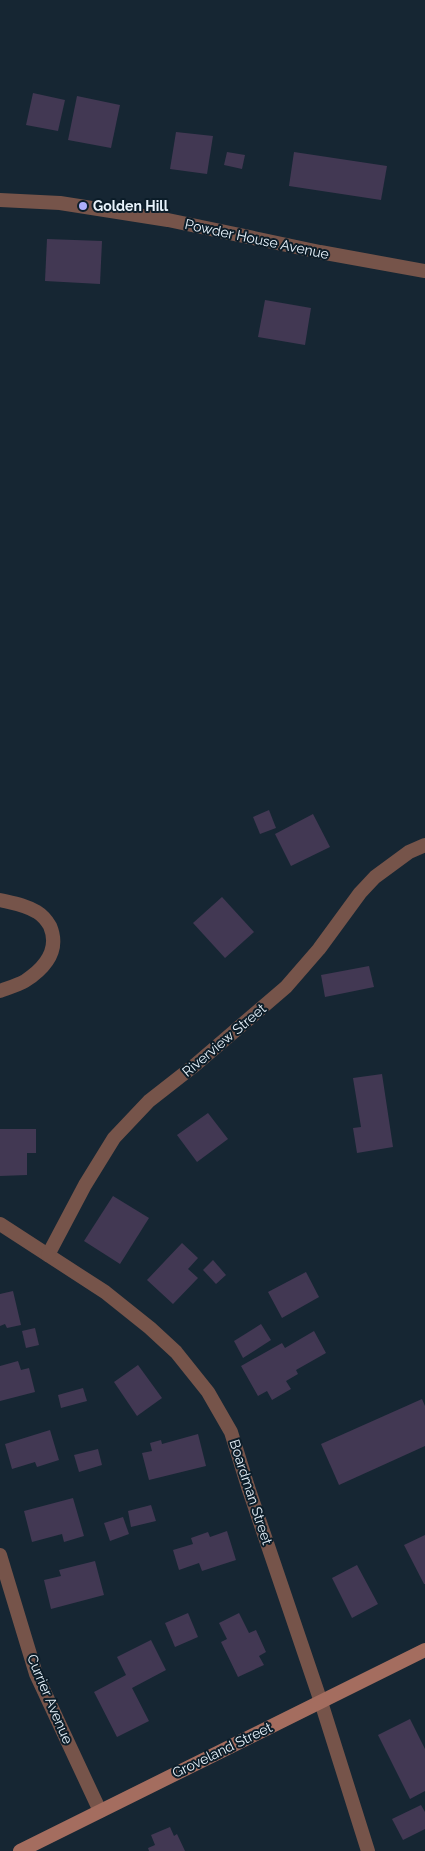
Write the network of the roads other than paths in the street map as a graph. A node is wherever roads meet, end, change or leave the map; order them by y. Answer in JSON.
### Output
{"nodes":[{"id":1,"x":0,"y":200,"type":"edge"},
{"id":2,"x":425,"y":271,"type":"edge"},
{"id":3,"x":425,"y":845,"type":"edge"},
{"id":4,"x":0,"y":900,"type":"edge"},
{"id":5,"x":0,"y":991,"type":"edge"},
{"id":6,"x":0,"y":1224,"type":"edge"},
{"id":7,"x":48,"y":1255,"type":"junction"},
{"id":8,"x":0,"y":1555,"type":"edge"},
{"id":9,"x":425,"y":1650,"type":"edge"},
{"id":10,"x":320,"y":1702,"type":"junction"},
{"id":11,"x":100,"y":1811,"type":"junction"},
{"id":12,"x":20,"y":1851,"type":"edge"},
{"id":13,"x":368,"y":1851,"type":"edge"}],
"edges":[{"from":1,"to":2,"type":"street","name":"Powder House Avenue"},
{"from":3,"to":7,"type":"street","name":"Riverview Street"},
{"from":4,"to":5,"type":"street"},
{"from":6,"to":7,"type":"street","name":"Boardman Street"},
{"from":7,"to":10,"type":"street","name":"Boardman Street"},
{"from":8,"to":11,"type":"street","name":"Currier Avenue"},
{"from":9,"to":10,"type":"main road","name":"Groveland Street"},
{"from":10,"to":11,"type":"main road","name":"Groveland Street"},
{"from":10,"to":13,"type":"street","name":"Boardman Street"},
{"from":11,"to":12,"type":"main road","name":"Groveland Street"}]}
